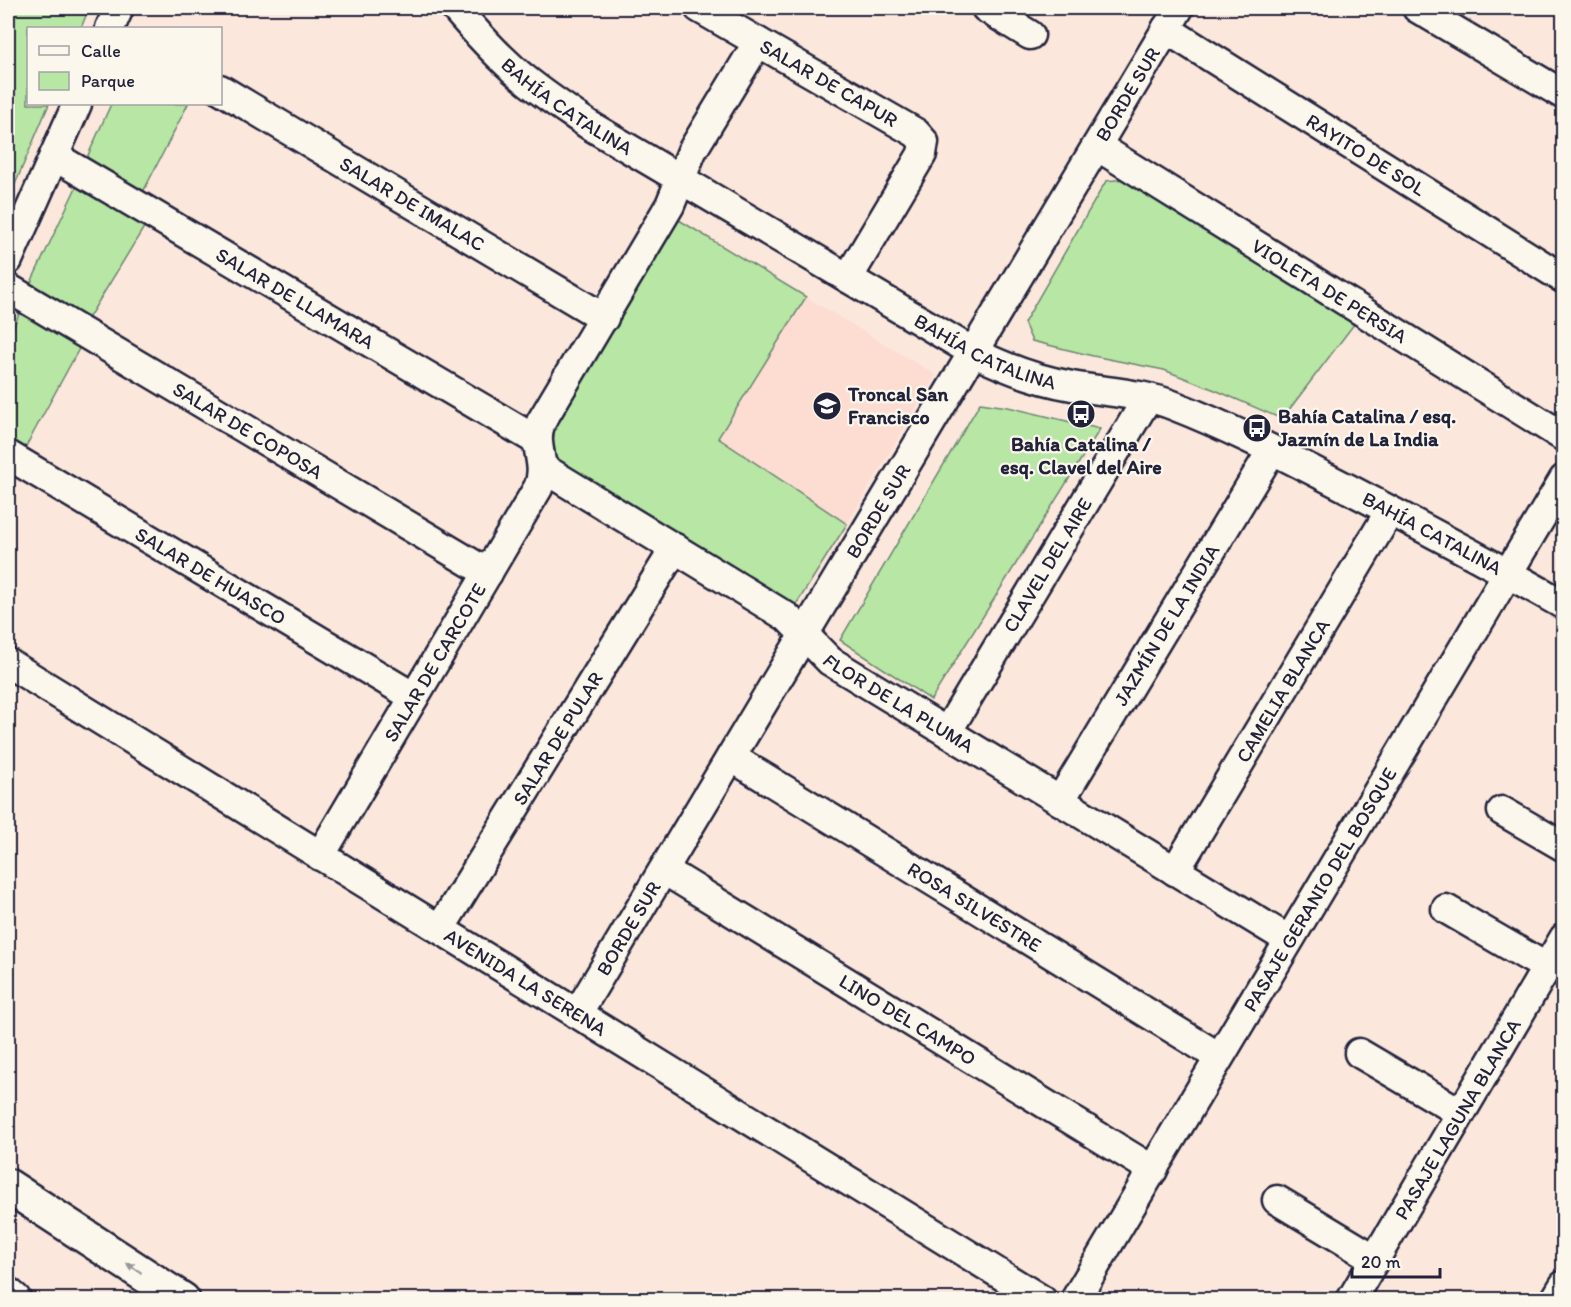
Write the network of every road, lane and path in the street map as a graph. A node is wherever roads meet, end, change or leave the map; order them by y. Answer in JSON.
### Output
{"nodes":[{"id":1,"x":455,"y":8,"type":"edge"},
{"id":2,"x":699,"y":8,"type":"edge"},
{"id":3,"x":986,"y":8,"type":"edge"},
{"id":4,"x":1421,"y":9,"type":"edge"},
{"id":5,"x":1173,"y":18,"type":"edge"},
{"id":6,"x":1030,"y":35,"type":"dead end"},
{"id":7,"x":758,"y":42,"type":"junction"},
{"id":8,"x":222,"y":90,"type":"edge"},
{"id":9,"x":1563,"y":95,"type":"edge"},
{"id":10,"x":77,"y":105,"type":"edge"},
{"id":11,"x":1097,"y":146,"type":"junction"},
{"id":12,"x":54,"y":156,"type":"junction"},
{"id":13,"x":681,"y":179,"type":"junction"},
{"id":14,"x":8,"y":260,"type":"edge"},
{"id":15,"x":848,"y":278,"type":"junction"},
{"id":16,"x":1563,"y":279,"type":"edge"},
{"id":17,"x":8,"y":288,"type":"edge"},
{"id":18,"x":604,"y":318,"type":"junction"},
{"id":19,"x":973,"y":352,"type":"junction"},
{"id":20,"x":1148,"y":399,"type":"junction"},
{"id":21,"x":1563,"y":437,"type":"edge"},
{"id":22,"x":536,"y":440,"type":"junction"},
{"id":23,"x":1272,"y":450,"type":"junction"},
{"id":24,"x":8,"y":455,"type":"edge"},
{"id":25,"x":543,"y":468,"type":"junction"},
{"id":26,"x":1563,"y":479,"type":"edge"},
{"id":27,"x":1390,"y":511,"type":"junction"},
{"id":28,"x":675,"y":548,"type":"junction"},
{"id":29,"x":488,"y":573,"type":"junction"},
{"id":30,"x":1507,"y":573,"type":"junction"},
{"id":31,"x":1563,"y":605,"type":"edge"},
{"id":32,"x":804,"y":634,"type":"junction"},
{"id":33,"x":8,"y":663,"type":"edge"},
{"id":34,"x":414,"y":697,"type":"junction"},
{"id":35,"x":947,"y":732,"type":"junction"},
{"id":36,"x":731,"y":757,"type":"junction"},
{"id":37,"x":1060,"y":801,"type":"junction"},
{"id":38,"x":1502,"y":811,"type":"dead end"},
{"id":39,"x":1563,"y":847,"type":"edge"},
{"id":40,"x":320,"y":856,"type":"junction"},
{"id":41,"x":664,"y":870,"type":"junction"},
{"id":42,"x":1175,"y":871,"type":"junction"},
{"id":43,"x":1446,"y":909,"type":"dead end"},
{"id":44,"x":440,"y":929,"type":"junction"},
{"id":45,"x":1563,"y":938,"type":"edge"},
{"id":46,"x":1289,"y":940,"type":"junction"},
{"id":47,"x":1546,"y":967,"type":"junction"},
{"id":48,"x":577,"y":1014,"type":"junction"},
{"id":49,"x":1359,"y":1053,"type":"dead end"},
{"id":50,"x":1219,"y":1058,"type":"junction"},
{"id":51,"x":1461,"y":1113,"type":"junction"},
{"id":52,"x":1153,"y":1170,"type":"junction"},
{"id":53,"x":8,"y":1186,"type":"edge"},
{"id":54,"x":1277,"y":1200,"type":"dead end"},
{"id":55,"x":1375,"y":1259,"type":"junction"},
{"id":56,"x":1563,"y":1285,"type":"edge"},
{"id":57,"x":8,"y":1295,"type":"edge"},
{"id":58,"x":14,"y":1299,"type":"edge"},
{"id":59,"x":183,"y":1299,"type":"edge"},
{"id":60,"x":1042,"y":1299,"type":"edge"},
{"id":61,"x":1075,"y":1299,"type":"edge"},
{"id":62,"x":1351,"y":1299,"type":"edge"},
{"id":63,"x":1555,"y":1299,"type":"edge"}],
"edges":[{"from":1,"to":13,"type":"street","name":"BAHÍA CATALINA"},
{"from":2,"to":7,"type":"street","name":"SALAR DE CAPUR"},
{"from":3,"to":6,"type":"street"},
{"from":4,"to":9,"type":"street"},
{"from":5,"to":11,"type":"street","name":"BORDE SUR"},
{"from":5,"to":16,"type":"street","name":"RAYITO DE SOL"},
{"from":7,"to":13,"type":"street"},
{"from":7,"to":15,"type":"street","name":"SALAR DE CAPUR"},
{"from":8,"to":18,"type":"street","name":"SALAR DE IMALAC"},
{"from":10,"to":12,"type":"street"},
{"from":11,"to":19,"type":"street","name":"BORDE SUR"},
{"from":11,"to":21,"type":"street","name":"VIOLETA DE PERSIA"},
{"from":12,"to":14,"type":"street"},
{"from":12,"to":22,"type":"street","name":"SALAR DE LLAMARA"},
{"from":13,"to":15,"type":"street","name":"BAHÍA CATALINA"},
{"from":13,"to":18,"type":"street"},
{"from":15,"to":19,"type":"street","name":"BAHÍA CATALINA"},
{"from":17,"to":29,"type":"street","name":"SALAR DE COPOSA"},
{"from":18,"to":22,"type":"street"},
{"from":19,"to":20,"type":"street","name":"BAHÍA CATALINA"},
{"from":19,"to":32,"type":"street","name":"BORDE SUR"},
{"from":20,"to":23,"type":"street","name":"BAHÍA CATALINA"},
{"from":20,"to":35,"type":"street","name":"CLAVEL DEL AIRE"},
{"from":22,"to":25,"type":"street"},
{"from":23,"to":27,"type":"street","name":"BAHÍA CATALINA"},
{"from":23,"to":37,"type":"street","name":"JAZMÍN DE LA INDIA"},
{"from":24,"to":34,"type":"street","name":"SALAR DE HUASCO"},
{"from":25,"to":28,"type":"street","name":"FLOR DE LA PLUMA"},
{"from":25,"to":29,"type":"street","name":"SALAR DE CARCOTE"},
{"from":26,"to":30,"type":"street","name":"PASAJE GERANIO DEL BOSQUE"},
{"from":27,"to":30,"type":"street","name":"BAHÍA CATALINA"},
{"from":27,"to":42,"type":"street","name":"CAMELIA BLANCA"},
{"from":28,"to":32,"type":"street","name":"FLOR DE LA PLUMA"},
{"from":28,"to":44,"type":"street","name":"SALAR DE PULAR"},
{"from":29,"to":34,"type":"street","name":"SALAR DE CARCOTE"},
{"from":30,"to":31,"type":"street","name":"BAHÍA CATALINA"},
{"from":30,"to":46,"type":"street","name":"PASAJE GERANIO DEL BOSQUE"},
{"from":32,"to":35,"type":"street","name":"FLOR DE LA PLUMA"},
{"from":32,"to":36,"type":"street","name":"BORDE SUR"},
{"from":33,"to":40,"type":"street","name":"AVENIDA LA SERENA"},
{"from":34,"to":40,"type":"street","name":"SALAR DE CARCOTE"},
{"from":35,"to":37,"type":"street","name":"FLOR DE LA PLUMA"},
{"from":36,"to":41,"type":"street","name":"BORDE SUR"},
{"from":36,"to":50,"type":"street","name":"ROSA SILVESTRE"},
{"from":37,"to":42,"type":"street","name":"FLOR DE LA PLUMA"},
{"from":38,"to":39,"type":"street"},
{"from":40,"to":44,"type":"street","name":"AVENIDA LA SERENA"},
{"from":41,"to":48,"type":"street","name":"BORDE SUR"},
{"from":41,"to":52,"type":"street","name":"LINO DEL CAMPO"},
{"from":42,"to":46,"type":"street","name":"FLOR DE LA PLUMA"},
{"from":43,"to":47,"type":"street"},
{"from":44,"to":48,"type":"street","name":"AVENIDA LA SERENA"},
{"from":45,"to":47,"type":"street","name":"PASAJE LAGUNA BLANCA"},
{"from":46,"to":50,"type":"street","name":"PASAJE GERANIO DEL BOSQUE"},
{"from":47,"to":51,"type":"street","name":"PASAJE LAGUNA BLANCA"},
{"from":48,"to":60,"type":"street","name":"AVENIDA LA SERENA"},
{"from":49,"to":51,"type":"street"},
{"from":50,"to":52,"type":"street","name":"PASAJE GERANIO DEL BOSQUE"},
{"from":51,"to":55,"type":"street","name":"PASAJE LAGUNA BLANCA"},
{"from":52,"to":61,"type":"street","name":"PASAJE GERANIO DEL BOSQUE"},
{"from":59,"to":53,"type":"main road","one_way":true},
{"from":54,"to":55,"type":"street"},
{"from":55,"to":62,"type":"street","name":"PASAJE LAGUNA BLANCA"},
{"from":56,"to":63,"type":"street"},
{"from":57,"to":58,"type":"main road"}]}
